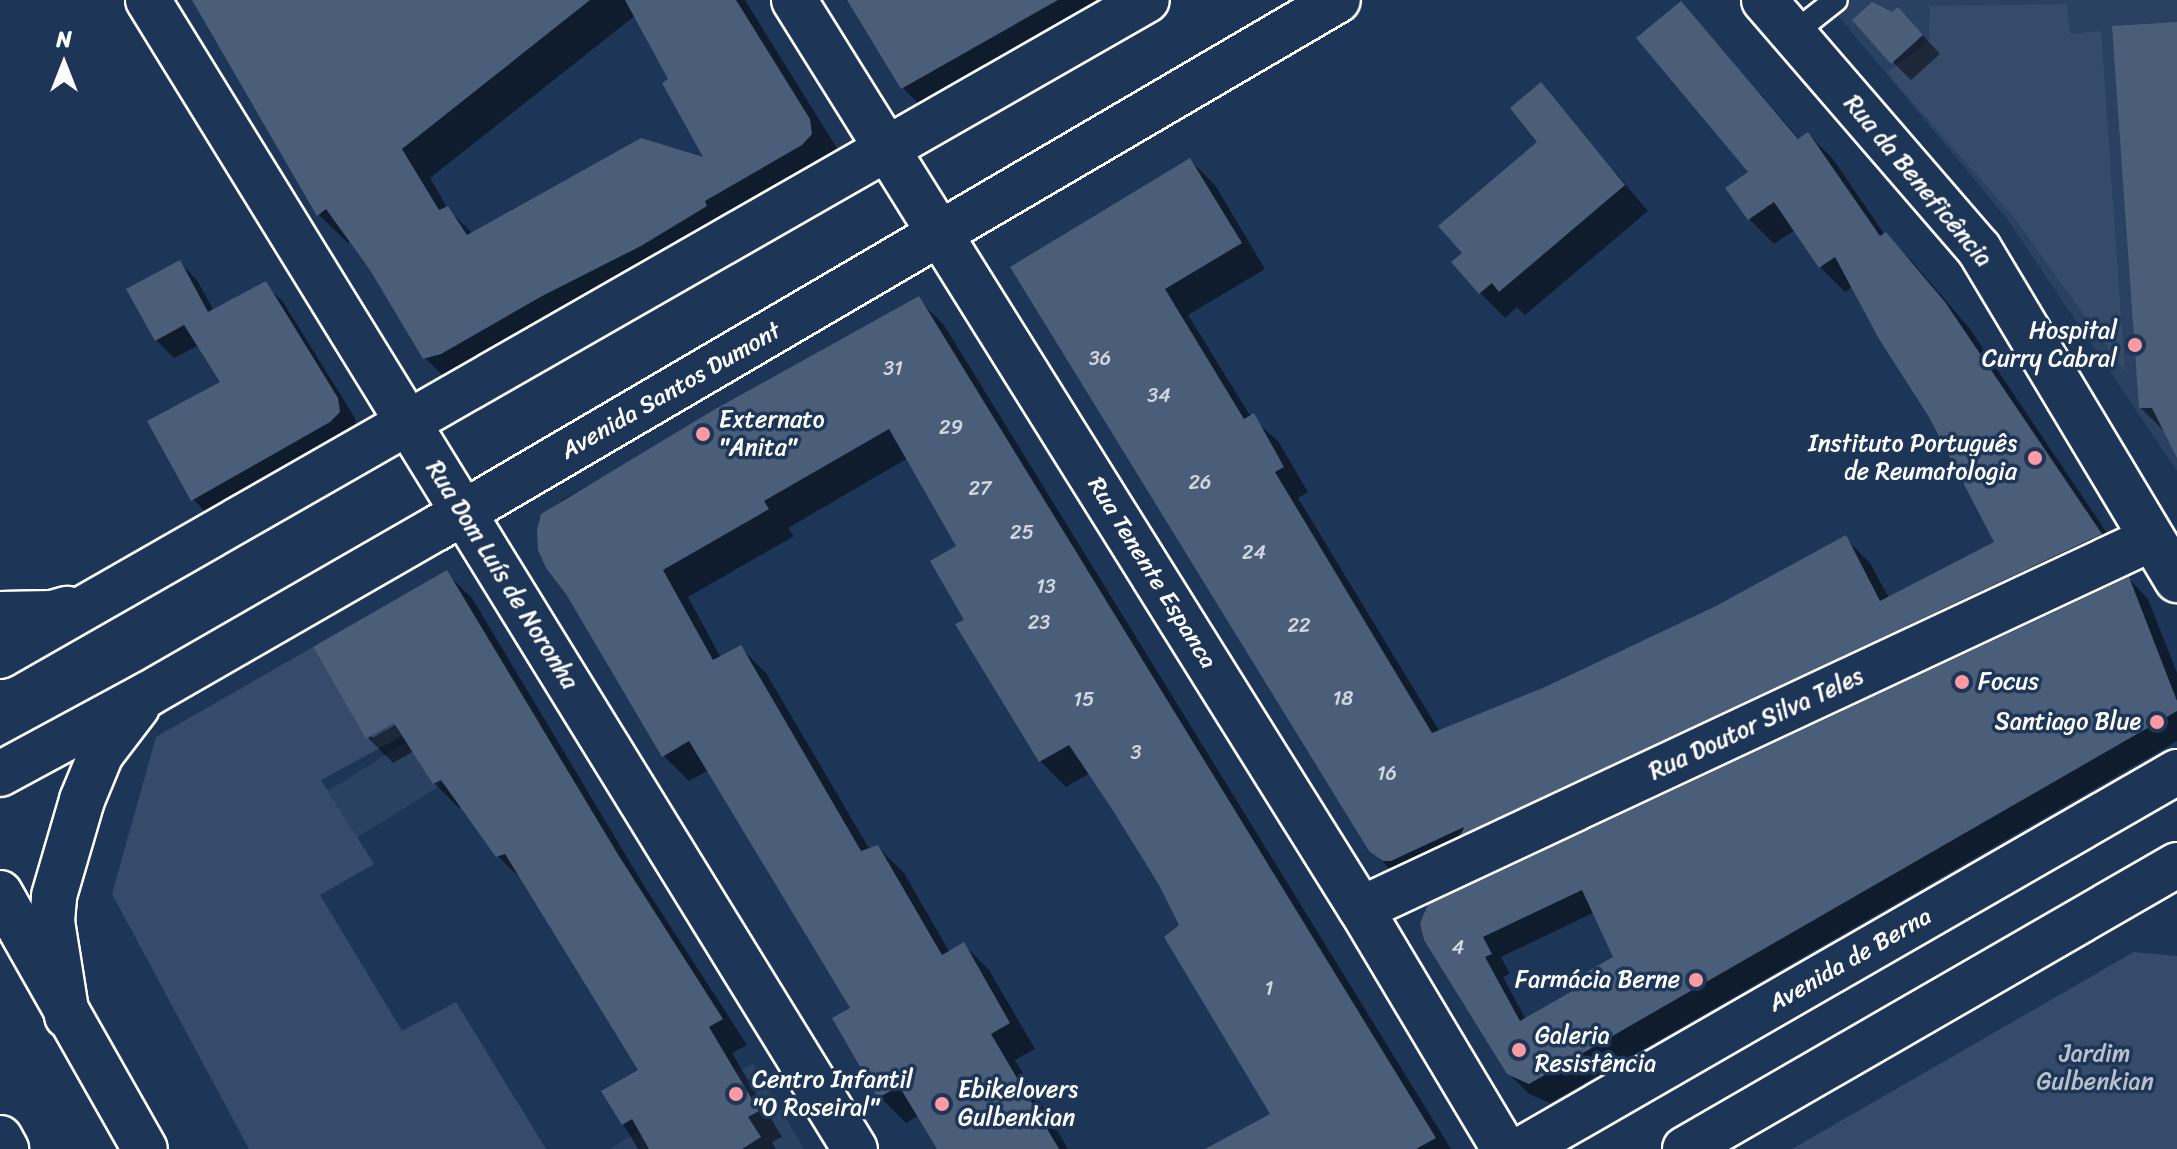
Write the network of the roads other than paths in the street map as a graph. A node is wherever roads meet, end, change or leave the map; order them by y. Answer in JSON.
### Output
{"nodes":[{"id":1,"x":148,"y":0,"type":"edge"},
{"id":2,"x":794,"y":0,"type":"edge"},
{"id":3,"x":1147,"y":0,"type":"edge"},
{"id":4,"x":1338,"y":0,"type":"edge"},
{"id":5,"x":1764,"y":0,"type":"edge"},
{"id":6,"x":1836,"y":0,"type":"edge"},
{"id":7,"x":1794,"y":33,"type":"junction"},
{"id":8,"x":888,"y":148,"type":"junction"},
{"id":9,"x":941,"y":234,"type":"junction"},
{"id":10,"x":407,"y":421,"type":"junction"},
{"id":11,"x":463,"y":512,"type":"junction"},
{"id":12,"x":2151,"y":539,"type":"junction"},
{"id":13,"x":2177,"y":580,"type":"edge"},
{"id":14,"x":96,"y":600,"type":"junction"},
{"id":15,"x":0,"y":614,"type":"edge"},
{"id":16,"x":0,"y":656,"type":"edge"},
{"id":17,"x":148,"y":694,"type":"junction"},
{"id":18,"x":2177,"y":772,"type":"edge"},
{"id":19,"x":0,"y":774,"type":"edge"},
{"id":20,"x":2177,"y":865,"type":"edge"},
{"id":21,"x":0,"y":893,"type":"edge"},
{"id":22,"x":1361,"y":909,"type":"junction"},
{"id":23,"x":67,"y":1016,"type":"junction"},
{"id":24,"x":0,"y":1138,"type":"edge"},
{"id":25,"x":6,"y":1149,"type":"edge"},
{"id":26,"x":145,"y":1149,"type":"edge"},
{"id":27,"x":855,"y":1149,"type":"edge"},
{"id":28,"x":1504,"y":1149,"type":"edge"},
{"id":29,"x":1522,"y":1149,"type":"edge"},
{"id":30,"x":1685,"y":1149,"type":"edge"}],
"edges":[{"from":1,"to":10,"type":"main road","name":"Rua Dom Luís de Noronha"},
{"from":2,"to":8,"type":"main road","name":"Rua Tenente Espanca"},
{"from":3,"to":8,"type":"main road"},
{"from":4,"to":9,"type":"main road","name":"Avenida Santos Dumont"},
{"from":5,"to":7,"type":"main road","name":"Rua da Beneficência"},
{"from":6,"to":7,"type":"lane"},
{"from":7,"to":12,"type":"main road","name":"Rua da Beneficência"},
{"from":8,"to":9,"type":"main road","name":"Rua Tenente Espanca"},
{"from":8,"to":10,"type":"main road"},
{"from":9,"to":11,"type":"main road","name":"Avenida Santos Dumont"},
{"from":9,"to":22,"type":"main road","name":"Rua Tenente Espanca"},
{"from":10,"to":11,"type":"main road","name":"Rua Dom Luís de Noronha"},
{"from":10,"to":14,"type":"main road"},
{"from":11,"to":17,"type":"main road","name":"Avenida Santos Dumont"},
{"from":11,"to":27,"type":"main road","name":"Rua Dom Luís de Noronha"},
{"from":12,"to":13,"type":"main road","name":"Rua da Beneficência"},
{"from":12,"to":22,"type":"main road","name":"Rua Doutor Silva Teles"},
{"from":14,"to":15,"type":"main road"},
{"from":14,"to":16,"type":"main road"},
{"from":17,"to":19,"type":"main road","name":"Avenida Santos Dumont"},
{"from":17,"to":23,"type":"main road"},
{"from":18,"to":29,"type":"main road","name":"Avenida de Berna"},
{"from":20,"to":30,"type":"main road"},
{"from":21,"to":23,"type":"main road"},
{"from":22,"to":28,"type":"main road","name":"Rua Tenente Espanca"},
{"from":23,"to":26,"type":"main road"},
{"from":24,"to":25,"type":"main road"}]}
